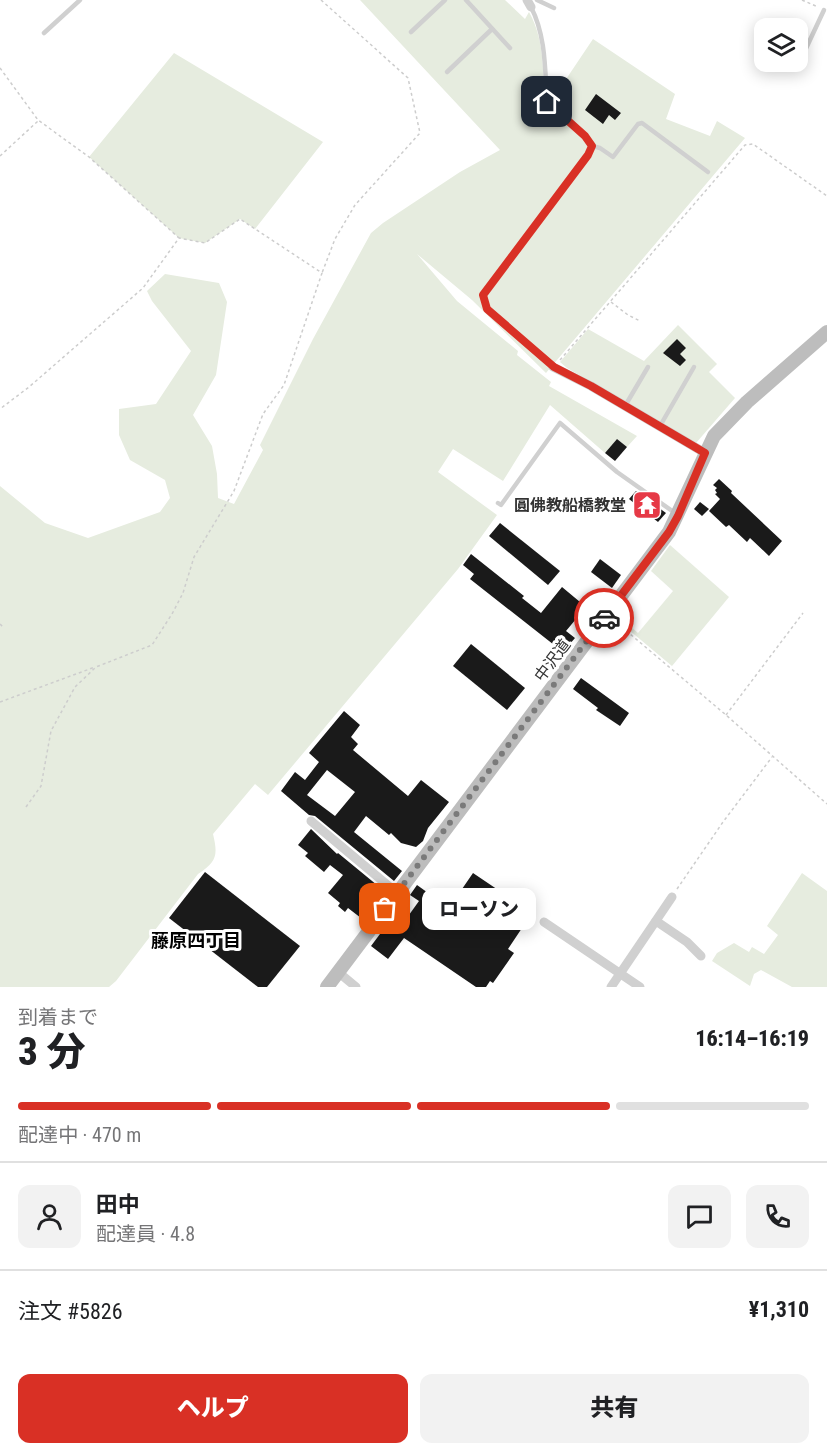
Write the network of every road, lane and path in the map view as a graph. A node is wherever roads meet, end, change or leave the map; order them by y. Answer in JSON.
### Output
{"nodes":[{"id":1,"x":80,"y":0,"type":"edge"},
{"id":2,"x":321,"y":0,"type":"edge"},
{"id":3,"x":445,"y":0,"type":"edge"},
{"id":4,"x":466,"y":0,"type":"edge"},
{"id":5,"x":802,"y":0,"type":"edge"},
{"id":6,"x":532,"y":2,"type":"edge"},
{"id":7,"x":554,"y":8,"type":"dead end"},
{"id":8,"x":824,"y":10,"type":"joint"},
{"id":9,"x":492,"y":29,"type":"junction"},
{"id":10,"x":411,"y":32,"type":"dead end"},
{"id":11,"x":44,"y":33,"type":"dead end"},
{"id":12,"x":808,"y":44,"type":"edge"},
{"id":13,"x":510,"y":48,"type":"dead end"},
{"id":14,"x":0,"y":68,"type":"edge"},
{"id":15,"x":447,"y":72,"type":"dead end"},
{"id":16,"x":38,"y":120,"type":"junction"},
{"id":17,"x":592,"y":146,"type":"junction"},
{"id":18,"x":0,"y":156,"type":"edge"},
{"id":19,"x":708,"y":172,"type":"dead end"},
{"id":20,"x":827,"y":196,"type":"edge"},
{"id":21,"x":179,"y":238,"type":"junction"},
{"id":22,"x":322,"y":273,"type":"junction"},
{"id":23,"x":610,"y":301,"type":"junction"},
{"id":24,"x":640,"y":321,"type":"dead end"},
{"id":25,"x":827,"y":332,"type":"edge"},
{"id":26,"x":554,"y":367,"type":"junction"},
{"id":27,"x":694,"y":367,"type":"dead end"},
{"id":28,"x":648,"y":368,"type":"dead end"},
{"id":29,"x":625,"y":406,"type":"junction"},
{"id":30,"x":0,"y":409,"type":"edge"},
{"id":31,"x":660,"y":426,"type":"junction"},
{"id":32,"x":705,"y":453,"type":"junction"},
{"id":33,"x":498,"y":503,"type":"dead end"},
{"id":34,"x":678,"y":516,"type":"junction"},
{"id":35,"x":803,"y":613,"type":"dead end"},
{"id":36,"x":607,"y":615,"type":"junction"},
{"id":37,"x":0,"y":624,"type":"edge"},
{"id":38,"x":3,"y":627,"type":"dead end"},
{"id":39,"x":96,"y":667,"type":"junction"},
{"id":40,"x":0,"y":702,"type":"edge"},
{"id":41,"x":726,"y":715,"type":"junction"},
{"id":42,"x":772,"y":757,"type":"junction"},
{"id":43,"x":827,"y":804,"type":"edge"},
{"id":44,"x":26,"y":807,"type":"dead end"},
{"id":45,"x":311,"y":821,"type":"dead end"},
{"id":46,"x":397,"y":893,"type":"junction"},
{"id":47,"x":672,"y":897,"type":"joint"},
{"id":48,"x":656,"y":921,"type":"junction"},
{"id":49,"x":544,"y":922,"type":"dead end"},
{"id":50,"x":701,"y":956,"type":"dead end"},
{"id":51,"x":338,"y":972,"type":"junction"},
{"id":52,"x":620,"y":973,"type":"junction"},
{"id":53,"x":327,"y":987,"type":"edge"},
{"id":54,"x":356,"y":987,"type":"edge"},
{"id":55,"x":611,"y":987,"type":"edge"},
{"id":56,"x":640,"y":987,"type":"edge"}],
"edges":[{"from":1,"to":11,"type":"lane"},
{"from":2,"to":22,"type":"path"},
{"from":3,"to":10,"type":"lane"},
{"from":4,"to":9,"type":"lane"},
{"from":5,"to":8,"type":"path"},
{"from":6,"to":7,"type":"lane"},
{"from":6,"to":17,"type":"lane"},
{"from":8,"to":12,"type":"lane"},
{"from":9,"to":13,"type":"lane"},
{"from":9,"to":15,"type":"lane"},
{"from":14,"to":16,"type":"path"},
{"from":16,"to":18,"type":"path"},
{"from":16,"to":21,"type":"path"},
{"from":17,"to":19,"type":"lane"},
{"from":17,"to":26,"type":"lane"},
{"from":20,"to":23,"type":"path"},
{"from":21,"to":22,"type":"path"},
{"from":21,"to":30,"type":"path"},
{"from":22,"to":39,"type":"path"},
{"from":23,"to":24,"type":"path"},
{"from":23,"to":26,"type":"path"},
{"from":25,"to":32,"type":"street","name":"中沢道"},
{"from":26,"to":29,"type":"street"},
{"from":27,"to":31,"type":"lane"},
{"from":28,"to":29,"type":"lane"},
{"from":29,"to":31,"type":"street"},
{"from":31,"to":32,"type":"street"},
{"from":32,"to":34,"type":"street","name":"中沢道"},
{"from":33,"to":34,"type":"lane"},
{"from":34,"to":36,"type":"street","name":"中沢道"},
{"from":35,"to":41,"type":"path"},
{"from":36,"to":41,"type":"path"},
{"from":36,"to":46,"type":"street","name":"中沢道"},
{"from":37,"to":38,"type":"path"},
{"from":39,"to":40,"type":"path"},
{"from":39,"to":44,"type":"path"},
{"from":41,"to":42,"type":"path"},
{"from":42,"to":43,"type":"path"},
{"from":42,"to":47,"type":"path"},
{"from":45,"to":46,"type":"street"},
{"from":46,"to":51,"type":"street","name":"中沢道"},
{"from":47,"to":48,"type":"street"},
{"from":48,"to":50,"type":"street"},
{"from":48,"to":52,"type":"street"},
{"from":49,"to":52,"type":"street"},
{"from":51,"to":53,"type":"street","name":"中沢道"},
{"from":51,"to":54,"type":"street"},
{"from":52,"to":55,"type":"street"},
{"from":52,"to":56,"type":"street"}]}
